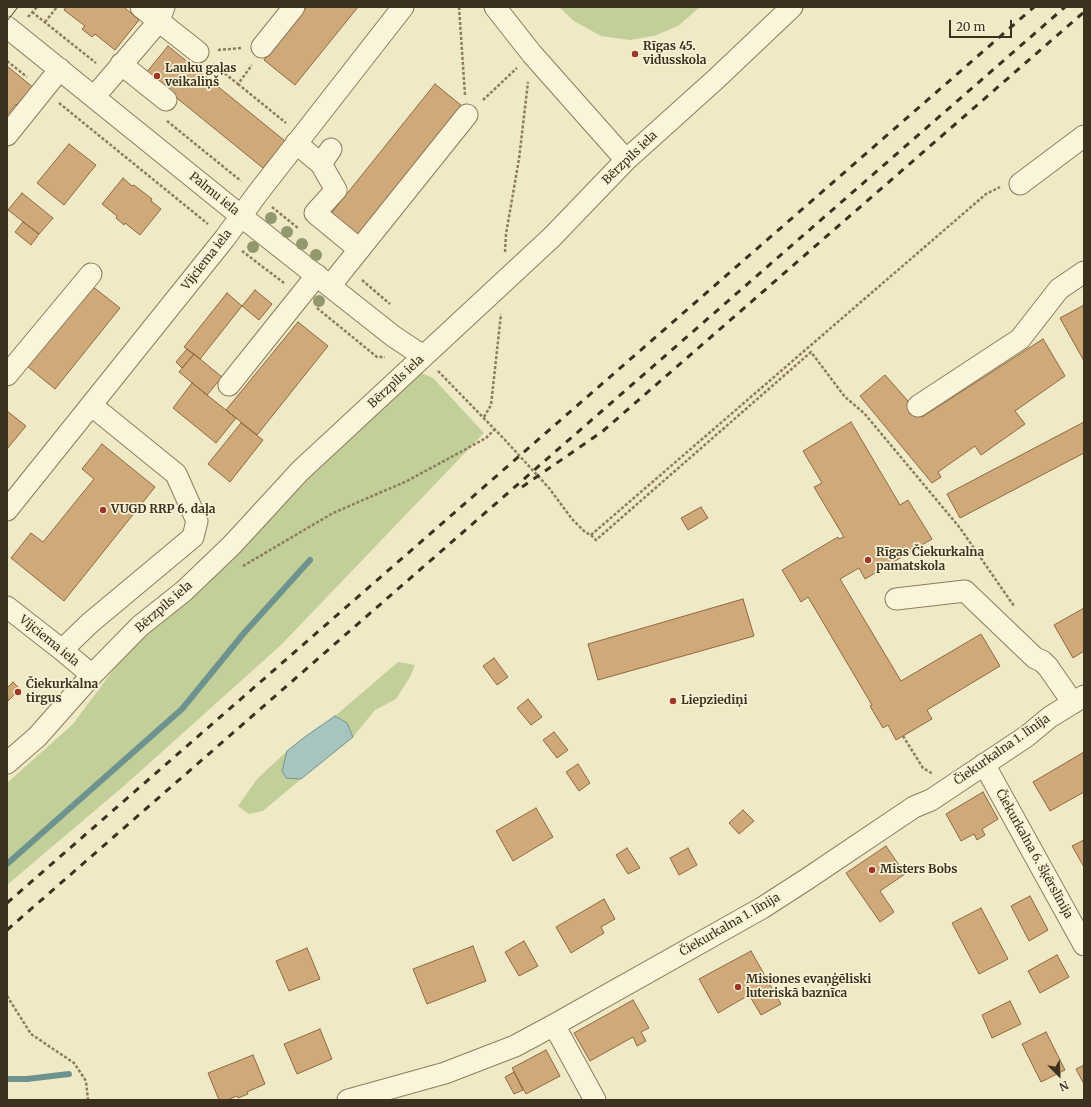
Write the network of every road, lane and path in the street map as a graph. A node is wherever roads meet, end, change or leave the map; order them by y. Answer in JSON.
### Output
{"nodes":[{"id":1,"x":57,"y":7,"type":"edge"},
{"id":2,"x":141,"y":7,"type":"edge"},
{"id":3,"x":294,"y":7,"type":"edge"},
{"id":4,"x":403,"y":7,"type":"edge"},
{"id":5,"x":459,"y":7,"type":"edge"},
{"id":6,"x":495,"y":7,"type":"edge"},
{"id":7,"x":792,"y":7,"type":"edge"},
{"id":8,"x":32,"y":12,"type":"dead end"},
{"id":9,"x":161,"y":14,"type":"edge"},
{"id":10,"x":45,"y":22,"type":"junction"},
{"id":11,"x":7,"y":27,"type":"edge"},
{"id":12,"x":198,"y":52,"type":"junction"},
{"id":13,"x":259,"y":53,"type":"junction"},
{"id":14,"x":532,"y":54,"type":"junction"},
{"id":15,"x":60,"y":69,"type":"junction"},
{"id":16,"x":117,"y":70,"type":"junction"},
{"id":17,"x":238,"y":84,"type":"junction"},
{"id":18,"x":94,"y":97,"type":"junction"},
{"id":19,"x":164,"y":108,"type":"joint"},
{"id":20,"x":467,"y":116,"type":"junction"},
{"id":21,"x":7,"y":135,"type":"edge"},
{"id":22,"x":1084,"y":136,"type":"edge"},
{"id":23,"x":299,"y":140,"type":"junction"},
{"id":24,"x":626,"y":160,"type":"junction"},
{"id":25,"x":1020,"y":184,"type":"joint"},
{"id":26,"x":257,"y":194,"type":"junction"},
{"id":27,"x":241,"y":216,"type":"junction"},
{"id":28,"x":304,"y":232,"type":"dead end"},
{"id":29,"x":359,"y":249,"type":"junction"},
{"id":30,"x":345,"y":266,"type":"junction"},
{"id":31,"x":1084,"y":272,"type":"edge"},
{"id":32,"x":91,"y":274,"type":"dead end"},
{"id":33,"x":504,"y":280,"type":"junction"},
{"id":34,"x":323,"y":281,"type":"junction"},
{"id":35,"x":392,"y":306,"type":"dead end"},
{"id":36,"x":423,"y":356,"type":"junction"},
{"id":37,"x":7,"y":375,"type":"edge"},
{"id":38,"x":229,"y":385,"type":"dead end"},
{"id":39,"x":92,"y":405,"type":"junction"},
{"id":40,"x":918,"y":406,"type":"dead end"},
{"id":41,"x":484,"y":417,"type":"junction"},
{"id":42,"x":495,"y":428,"type":"junction"},
{"id":43,"x":7,"y":510,"type":"edge"},
{"id":44,"x":591,"y":535,"type":"junction"},
{"id":45,"x":242,"y":567,"type":"dead end"},
{"id":46,"x":896,"y":599,"type":"dead end"},
{"id":47,"x":7,"y":607,"type":"edge"},
{"id":48,"x":1016,"y":610,"type":"dead end"},
{"id":49,"x":62,"y":650,"type":"junction"},
{"id":50,"x":92,"y":675,"type":"junction"},
{"id":51,"x":1078,"y":700,"type":"edge"},
{"id":52,"x":903,"y":736,"type":"dead end"},
{"id":53,"x":7,"y":763,"type":"edge"},
{"id":54,"x":984,"y":764,"type":"junction"},
{"id":55,"x":934,"y":775,"type":"dead end"},
{"id":56,"x":1084,"y":945,"type":"edge"},
{"id":57,"x":7,"y":996,"type":"edge"},
{"id":58,"x":554,"y":1025,"type":"junction"},
{"id":59,"x":88,"y":1100,"type":"edge"},
{"id":60,"x":348,"y":1100,"type":"edge"},
{"id":61,"x":595,"y":1100,"type":"edge"}],
"edges":[{"from":1,"to":10,"type":"path"},
{"from":2,"to":9,"type":"street"},
{"from":3,"to":13,"type":"street"},
{"from":4,"to":23,"type":"street","name":"Vijciema iela"},
{"from":5,"to":20,"type":"path"},
{"from":6,"to":14,"type":"street"},
{"from":7,"to":24,"type":"street","name":"Bērzpils iela"},
{"from":8,"to":10,"type":"path"},
{"from":9,"to":12,"type":"street"},
{"from":9,"to":16,"type":"street"},
{"from":10,"to":16,"type":"path"},
{"from":11,"to":15,"type":"street","name":"Palmu iela"},
{"from":12,"to":13,"type":"path"},
{"from":12,"to":17,"type":"path"},
{"from":13,"to":17,"type":"path"},
{"from":14,"to":20,"type":"path"},
{"from":14,"to":24,"type":"street"},
{"from":14,"to":33,"type":"path"},
{"from":15,"to":18,"type":"street","name":"Palmu iela"},
{"from":15,"to":21,"type":"street"},
{"from":16,"to":18,"type":"street"},
{"from":16,"to":19,"type":"street"},
{"from":17,"to":23,"type":"path"},
{"from":18,"to":27,"type":"street","name":"Palmu iela"},
{"from":19,"to":26,"type":"path"},
{"from":20,"to":29,"type":"street"},
{"from":22,"to":25,"type":"street"},
{"from":23,"to":26,"type":"street","name":"Vijciema iela"},
{"from":23,"to":29,"type":"street"},
{"from":24,"to":33,"type":"street","name":"Bērzpils iela"},
{"from":25,"to":44,"type":"path"},
{"from":26,"to":27,"type":"street","name":"Vijciema iela"},
{"from":26,"to":28,"type":"path"},
{"from":27,"to":34,"type":"street","name":"Palmu iela"},
{"from":27,"to":39,"type":"street","name":"Vijciema iela"},
{"from":29,"to":30,"type":"street"},
{"from":30,"to":34,"type":"street"},
{"from":30,"to":35,"type":"path"},
{"from":31,"to":40,"type":"street"},
{"from":32,"to":37,"type":"street"},
{"from":33,"to":36,"type":"street","name":"Bērzpils iela"},
{"from":33,"to":41,"type":"path"},
{"from":34,"to":36,"type":"street","name":"Palmu iela"},
{"from":34,"to":38,"type":"street"},
{"from":36,"to":41,"type":"path"},
{"from":36,"to":50,"type":"street","name":"Bērzpils iela"},
{"from":39,"to":43,"type":"street","name":"Vijciema iela"},
{"from":39,"to":49,"type":"street"},
{"from":41,"to":42,"type":"path"},
{"from":42,"to":44,"type":"path"},
{"from":42,"to":45,"type":"path"},
{"from":44,"to":48,"type":"path"},
{"from":46,"to":51,"type":"street"},
{"from":47,"to":49,"type":"street","name":"Vijciema iela"},
{"from":49,"to":50,"type":"street","name":"Vijciema iela"},
{"from":50,"to":53,"type":"street","name":"Bērzpils iela"},
{"from":51,"to":54,"type":"street","name":"Čiekurkalna 1. līnija"},
{"from":52,"to":55,"type":"path"},
{"from":54,"to":56,"type":"street","name":"Čiekurkalna 6. šķērslīnija"},
{"from":54,"to":58,"type":"street","name":"Čiekurkalna 1. līnija"},
{"from":57,"to":59,"type":"path"},
{"from":58,"to":60,"type":"street","name":"Čiekurkalna 1. līnija"},
{"from":58,"to":61,"type":"street"}]}
